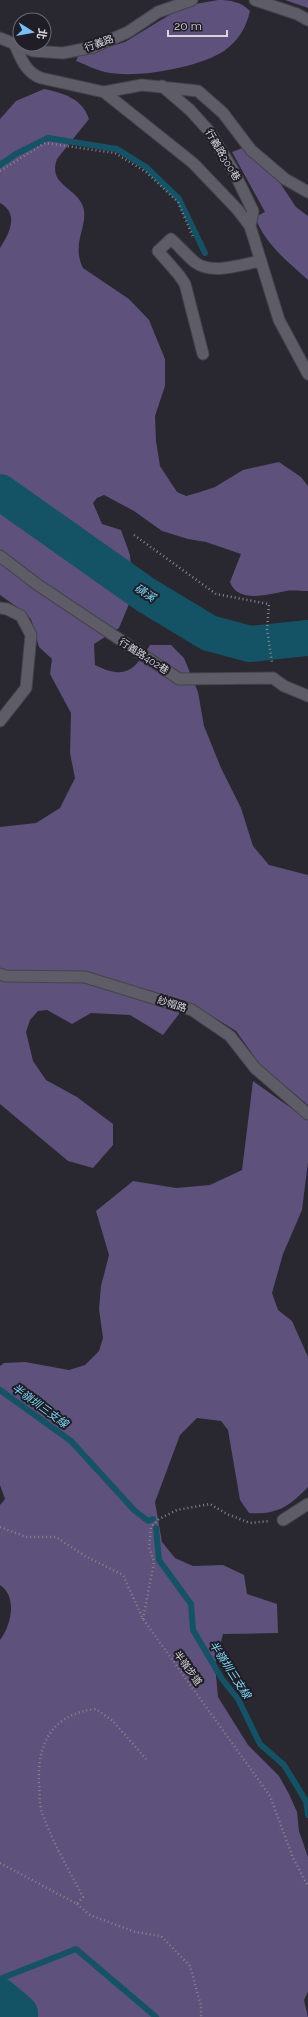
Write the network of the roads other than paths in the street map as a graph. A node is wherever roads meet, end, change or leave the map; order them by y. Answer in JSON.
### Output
{"nodes":[{"id":1,"x":192,"y":0,"type":"edge"},
{"id":2,"x":256,"y":0,"type":"edge"},
{"id":3,"x":308,"y":20,"type":"edge"},
{"id":4,"x":0,"y":38,"type":"edge"},
{"id":5,"x":12,"y":42,"type":"edge"},
{"id":6,"x":18,"y":52,"type":"edge"},
{"id":7,"x":48,"y":52,"type":"edge"},
{"id":8,"x":161,"y":86,"type":"junction"},
{"id":9,"x":104,"y":92,"type":"junction"},
{"id":10,"x":308,"y":192,"type":"edge"},
{"id":11,"x":250,"y":226,"type":"junction"},
{"id":12,"x":261,"y":261,"type":"junction"},
{"id":13,"x":203,"y":354,"type":"dead end"},
{"id":14,"x":308,"y":374,"type":"edge"},
{"id":15,"x":0,"y":556,"type":"edge"},
{"id":16,"x":0,"y":608,"type":"edge"},
{"id":17,"x":308,"y":696,"type":"edge"},
{"id":18,"x":0,"y":720,"type":"edge"},
{"id":19,"x":0,"y":974,"type":"edge"},
{"id":20,"x":308,"y":1114,"type":"edge"},
{"id":21,"x":308,"y":1504,"type":"edge"},
{"id":22,"x":283,"y":1520,"type":"road end"}],
"edges":[{"from":1,"to":7,"type":"street","name":"行義路"},
{"from":2,"to":3,"type":"street"},
{"from":4,"to":5,"type":"street","name":"行義路"},
{"from":6,"to":9,"type":"street","name":"行義路300巷"},
{"from":8,"to":9,"type":"street","name":"行義路300巷"},
{"from":8,"to":10,"type":"street"},
{"from":8,"to":11,"type":"street","name":"行義路300巷"},
{"from":9,"to":11,"type":"street","name":"行義路300巷"},
{"from":11,"to":12,"type":"street","name":"行義路300巷"},
{"from":12,"to":13,"type":"street"},
{"from":12,"to":14,"type":"street","name":"行義路300巷"},
{"from":15,"to":17,"type":"street","name":"行義路402巷"},
{"from":16,"to":18,"type":"street"},
{"from":19,"to":20,"type":"street","name":"紗帽路"},
{"from":21,"to":22,"type":"street"}]}
